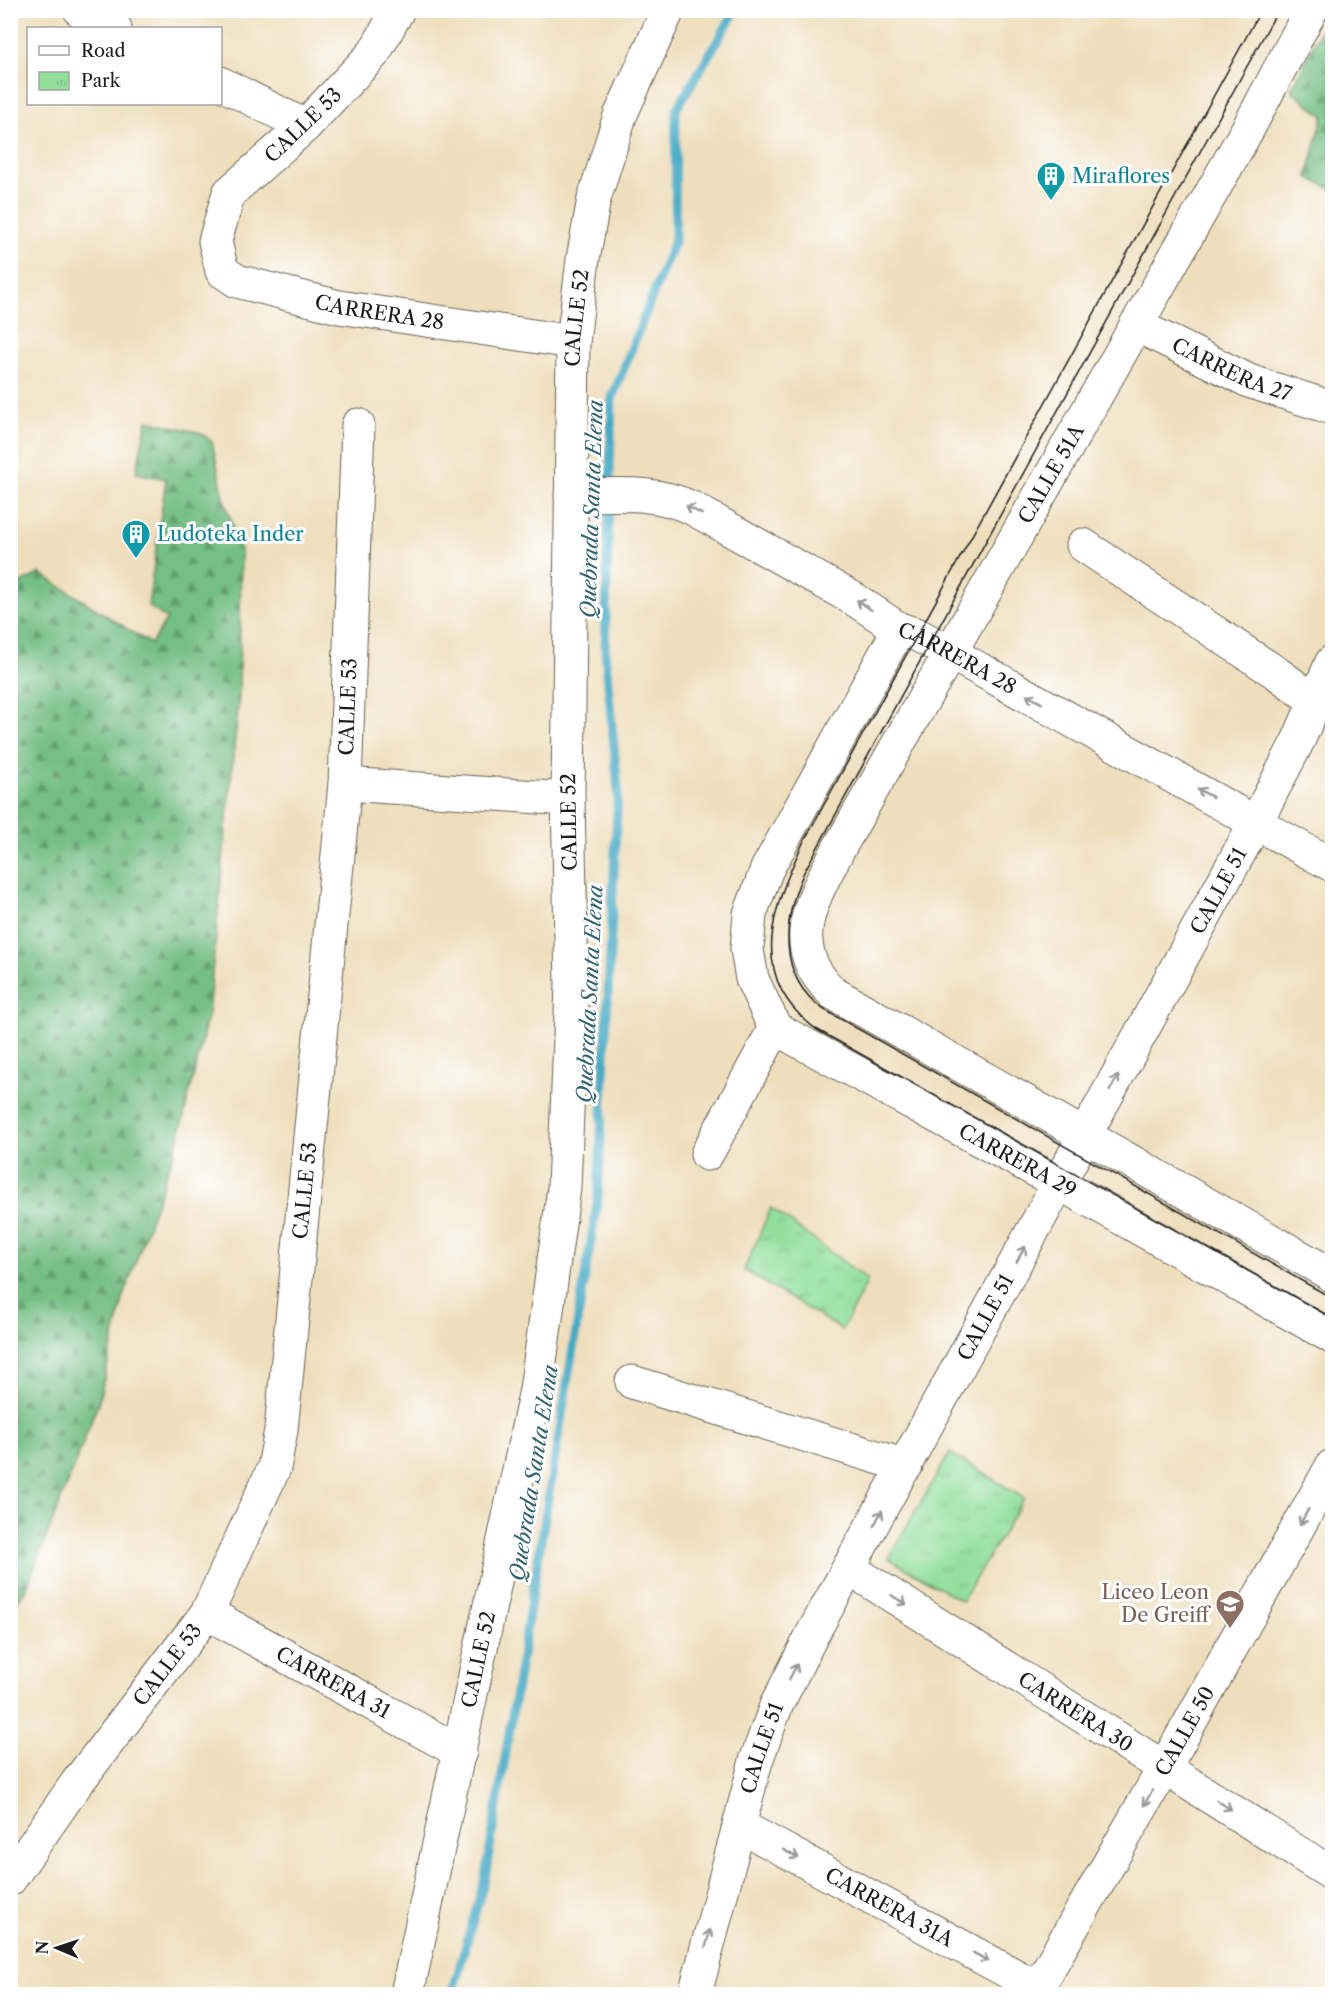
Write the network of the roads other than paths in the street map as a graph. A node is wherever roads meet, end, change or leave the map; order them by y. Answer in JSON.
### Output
{"nodes":[{"id":1,"x":398,"y":10,"type":"edge"},
{"id":2,"x":668,"y":10,"type":"edge"},
{"id":3,"x":1311,"y":10,"type":"edge"},
{"id":4,"x":83,"y":11,"type":"edge"},
{"id":5,"x":113,"y":27,"type":"edge"},
{"id":6,"x":222,"y":84,"type":"edge"},
{"id":7,"x":305,"y":126,"type":"junction"},
{"id":8,"x":215,"y":241,"type":"joint"},
{"id":9,"x":1136,"y":325,"type":"junction"},
{"id":10,"x":573,"y":342,"type":"junction"},
{"id":11,"x":1332,"y":408,"type":"edge"},
{"id":12,"x":358,"y":425,"type":"dead end"},
{"id":13,"x":580,"y":495,"type":"junction"},
{"id":14,"x":1083,"y":545,"type":"dead end"},
{"id":15,"x":899,"y":629,"type":"junction"},
{"id":16,"x":951,"y":652,"type":"junction"},
{"id":17,"x":1332,"y":662,"type":"edge"},
{"id":18,"x":1315,"y":701,"type":"junction"},
{"id":19,"x":345,"y":784,"type":"junction"},
{"id":20,"x":568,"y":799,"type":"junction"},
{"id":21,"x":1256,"y":822,"type":"junction"},
{"id":22,"x":1332,"y":865,"type":"edge"},
{"id":23,"x":775,"y":1028,"type":"junction"},
{"id":24,"x":1085,"y":1135,"type":"junction"},
{"id":25,"x":707,"y":1154,"type":"dead end"},
{"id":26,"x":1059,"y":1183,"type":"junction"},
{"id":27,"x":1332,"y":1275,"type":"edge"},
{"id":28,"x":1332,"y":1337,"type":"edge"},
{"id":29,"x":632,"y":1382,"type":"dead end"},
{"id":30,"x":906,"y":1466,"type":"junction"},
{"id":31,"x":1332,"y":1466,"type":"edge"},
{"id":32,"x":850,"y":1569,"type":"junction"},
{"id":33,"x":207,"y":1613,"type":"junction"},
{"id":34,"x":460,"y":1752,"type":"junction"},
{"id":35,"x":1165,"y":1768,"type":"junction"},
{"id":36,"x":740,"y":1826,"type":"junction"},
{"id":37,"x":1332,"y":1874,"type":"edge"},
{"id":38,"x":10,"y":1879,"type":"edge"},
{"id":39,"x":1036,"y":1991,"type":"edge"},
{"id":40,"x":407,"y":1995,"type":"edge"},
{"id":41,"x":695,"y":1995,"type":"edge"}],
"edges":[{"from":1,"to":7,"type":"street","name":"CALLE 53"},
{"from":2,"to":10,"type":"street","name":"CALLE 52"},
{"from":3,"to":9,"type":"street","name":"CALLE 51A"},
{"from":4,"to":5,"type":"street"},
{"from":6,"to":7,"type":"street"},
{"from":7,"to":8,"type":"street","name":"CALLE 53"},
{"from":8,"to":10,"type":"street","name":"CARRERA 28"},
{"from":9,"to":11,"type":"street","name":"CARRERA 27"},
{"from":9,"to":16,"type":"street","name":"CALLE 51A"},
{"from":10,"to":13,"type":"street","name":"CALLE 52"},
{"from":12,"to":19,"type":"street","name":"CALLE 53"},
{"from":15,"to":13,"type":"street","name":"CARRERA 28","one_way":true},
{"from":13,"to":20,"type":"street","name":"CALLE 52"},
{"from":14,"to":18,"type":"street"},
{"from":15,"to":16,"type":"street","name":"CARRERA 28"},
{"from":15,"to":23,"type":"street"},
{"from":21,"to":16,"type":"street","name":"CARRERA 28","one_way":true},
{"from":16,"to":24,"type":"street","name":"CALLE 51A"},
{"from":17,"to":18,"type":"street","name":"CALLE 51"},
{"from":18,"to":21,"type":"street","name":"CALLE 51"},
{"from":19,"to":20,"type":"street"},
{"from":19,"to":33,"type":"street","name":"CALLE 53"},
{"from":20,"to":34,"type":"street","name":"CALLE 52"},
{"from":21,"to":22,"type":"street","name":"CARRERA 28"},
{"from":24,"to":21,"type":"street","name":"CALLE 51","one_way":true},
{"from":23,"to":25,"type":"street"},
{"from":23,"to":26,"type":"street","name":"CARRERA 29"},
{"from":24,"to":26,"type":"street","name":"CALLE 51"},
{"from":24,"to":27,"type":"street"},
{"from":26,"to":28,"type":"street","name":"CARRERA 29"},
{"from":30,"to":26,"type":"street","name":"CALLE 51","one_way":true},
{"from":29,"to":30,"type":"street"},
{"from":32,"to":30,"type":"street","name":"CALLE 51","one_way":true},
{"from":31,"to":35,"type":"street","name":"CALLE 50","one_way":true},
{"from":32,"to":35,"type":"street","name":"CARRERA 30","one_way":true},
{"from":36,"to":32,"type":"street","name":"CALLE 51","one_way":true},
{"from":33,"to":34,"type":"street","name":"CARRERA 31"},
{"from":33,"to":38,"type":"street","name":"CALLE 53"},
{"from":34,"to":40,"type":"street","name":"CALLE 52"},
{"from":35,"to":37,"type":"street","name":"CARRERA 30","one_way":true},
{"from":35,"to":39,"type":"street","name":"CALLE 50","one_way":true},
{"from":36,"to":39,"type":"street","name":"CARRERA 31A","one_way":true},
{"from":41,"to":36,"type":"street","name":"CALLE 51","one_way":true}]}
